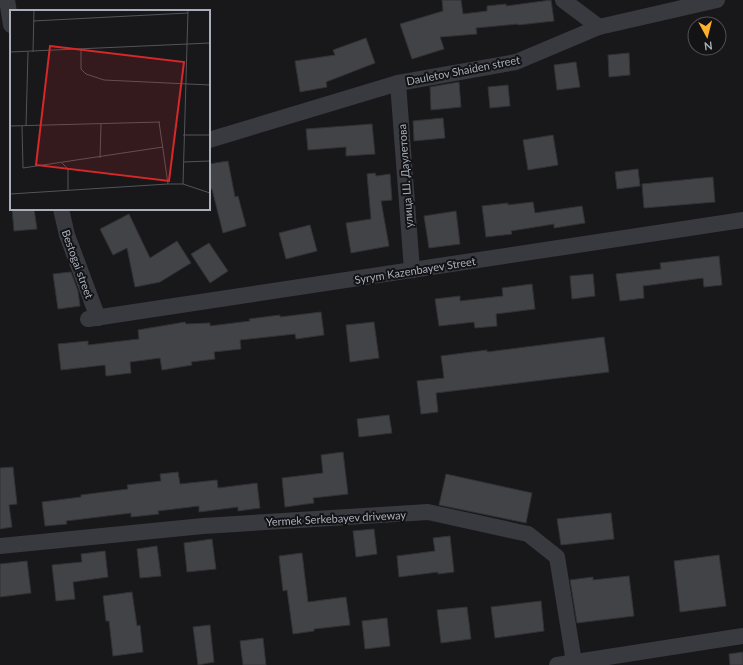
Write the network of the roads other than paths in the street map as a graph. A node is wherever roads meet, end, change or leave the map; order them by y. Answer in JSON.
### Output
{"nodes":[{"id":1,"x":7,"y":0,"type":"edge"},
{"id":2,"x":563,"y":0,"type":"edge"},
{"id":3,"x":717,"y":0,"type":"edge"},
{"id":4,"x":10,"y":19,"type":"edge"},
{"id":5,"x":599,"y":28,"type":"junction"},
{"id":6,"x":398,"y":83,"type":"junction"},
{"id":7,"x":210,"y":140,"type":"edge"},
{"id":8,"x":61,"y":210,"type":"edge"},
{"id":9,"x":743,"y":220,"type":"edge"},
{"id":10,"x":412,"y":270,"type":"junction"},
{"id":11,"x":93,"y":318,"type":"joint"},
{"id":12,"x":0,"y":546,"type":"edge"},
{"id":13,"x":743,"y":636,"type":"edge"},
{"id":14,"x":574,"y":662,"type":"junction"},
{"id":15,"x":557,"y":665,"type":"edge"}],
"edges":[{"from":1,"to":4,"type":"street"},
{"from":2,"to":5,"type":"street"},
{"from":3,"to":5,"type":"street","name":"Dauletov Shaiden street"},
{"from":5,"to":6,"type":"street","name":"Dauletov Shaiden street"},
{"from":6,"to":7,"type":"street","name":"Dauletov Shaiden street"},
{"from":6,"to":10,"type":"street","name":"улица Ш. Даулетова"},
{"from":8,"to":11,"type":"street","name":"Bestogai street"},
{"from":9,"to":10,"type":"street","name":"Syrym Kazenbayev Street"},
{"from":10,"to":11,"type":"street","name":"Syrym Kazenbayev Street"},
{"from":12,"to":14,"type":"street","name":"Yermek Serkebayev driveway"},
{"from":13,"to":14,"type":"street"},
{"from":14,"to":15,"type":"street"}]}
